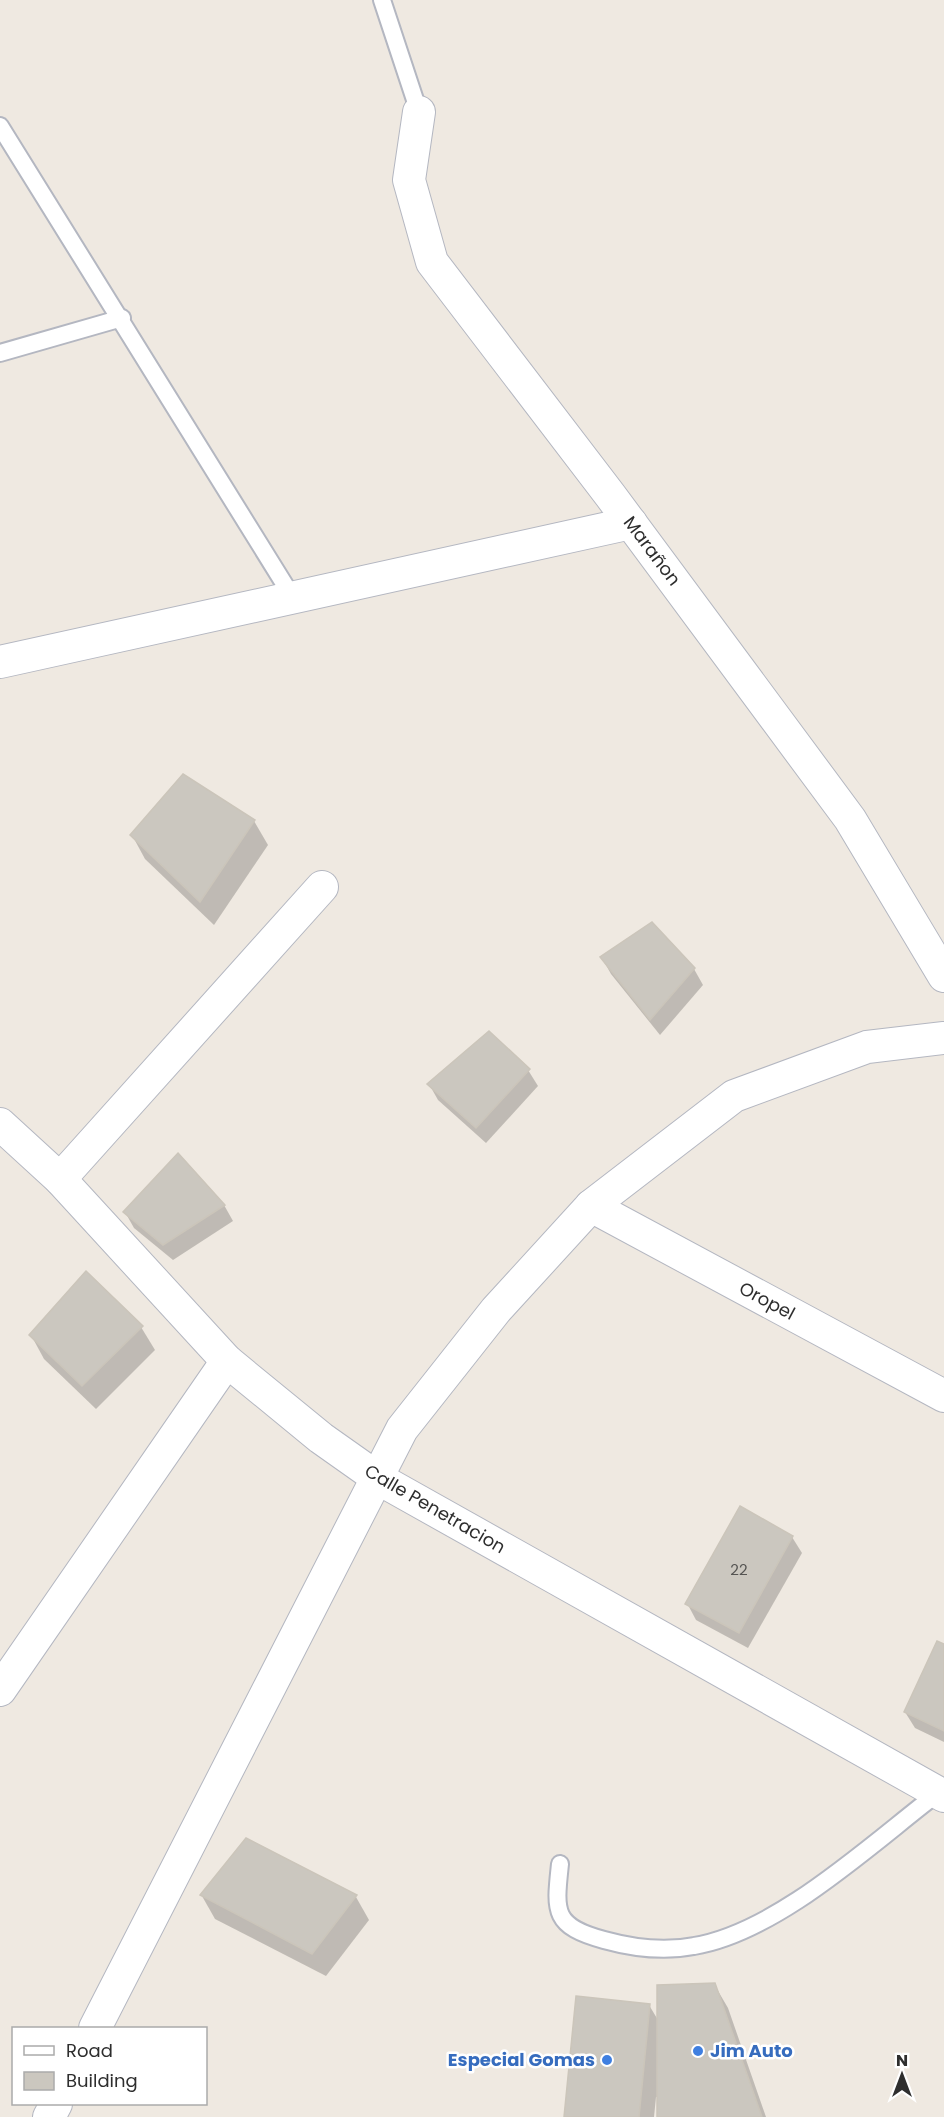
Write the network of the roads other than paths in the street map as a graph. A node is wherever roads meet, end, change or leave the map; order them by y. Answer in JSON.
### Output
{"nodes":[{"id":1,"x":382,"y":0,"type":"edge"},
{"id":2,"x":419,"y":112,"type":"joint"},
{"id":3,"x":0,"y":126,"type":"edge"},
{"id":4,"x":122,"y":318,"type":"junction"},
{"id":5,"x":0,"y":354,"type":"edge"},
{"id":6,"x":631,"y":523,"type":"junction"},
{"id":7,"x":293,"y":598,"type":"junction"},
{"id":8,"x":0,"y":662,"type":"edge"},
{"id":9,"x":322,"y":887,"type":"dead end"},
{"id":10,"x":944,"y":976,"type":"edge"},
{"id":11,"x":944,"y":1038,"type":"edge"},
{"id":12,"x":0,"y":1124,"type":"edge"},
{"id":13,"x":60,"y":1179,"type":"junction"},
{"id":14,"x":591,"y":1206,"type":"junction"},
{"id":15,"x":227,"y":1361,"type":"junction"},
{"id":16,"x":944,"y":1396,"type":"edge"},
{"id":17,"x":379,"y":1479,"type":"junction"},
{"id":18,"x":0,"y":1690,"type":"edge"},
{"id":19,"x":941,"y":1794,"type":"edge"},
{"id":20,"x":561,"y":1864,"type":"dead end"},
{"id":21,"x":97,"y":2027,"type":"edge"}],
"edges":[{"from":1,"to":2,"type":"lane"},
{"from":2,"to":6,"type":"street","name":"Marañon"},
{"from":3,"to":4,"type":"lane"},
{"from":4,"to":5,"type":"lane"},
{"from":4,"to":7,"type":"lane"},
{"from":6,"to":7,"type":"street"},
{"from":6,"to":10,"type":"street","name":"Marañon"},
{"from":7,"to":8,"type":"street"},
{"from":9,"to":13,"type":"street"},
{"from":11,"to":14,"type":"street"},
{"from":12,"to":13,"type":"street","name":"Calle Penetracion"},
{"from":13,"to":15,"type":"street","name":"Calle Penetracion"},
{"from":14,"to":16,"type":"street","name":"Oropel"},
{"from":14,"to":17,"type":"street"},
{"from":15,"to":17,"type":"street","name":"Calle Penetracion"},
{"from":15,"to":18,"type":"street"},
{"from":17,"to":19,"type":"street","name":"Calle Penetracion"},
{"from":17,"to":21,"type":"street"},
{"from":19,"to":20,"type":"lane"}]}
